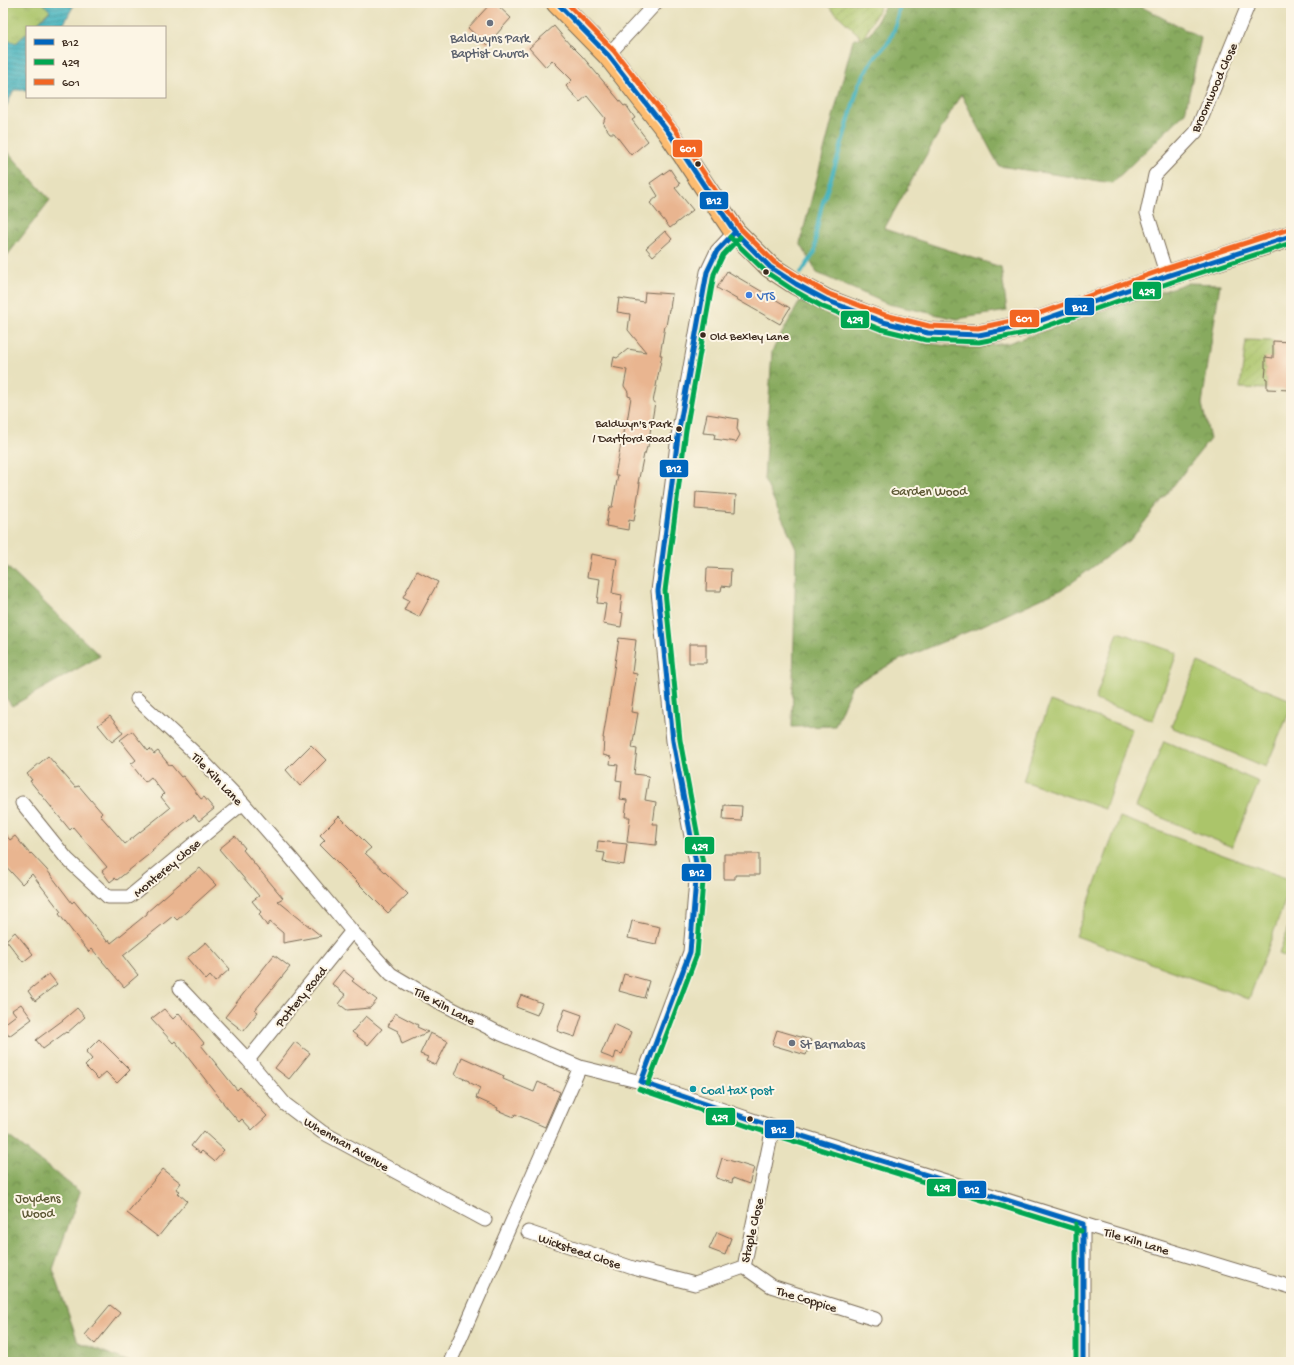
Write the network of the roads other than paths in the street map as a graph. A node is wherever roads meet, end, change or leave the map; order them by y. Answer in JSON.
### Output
{"nodes":[{"id":1,"x":557,"y":3,"type":"edge"},
{"id":2,"x":656,"y":3,"type":"edge"},
{"id":3,"x":1249,"y":3,"type":"edge"},
{"id":4,"x":608,"y":55,"type":"junction"},
{"id":5,"x":1291,"y":224,"type":"edge"},
{"id":6,"x":735,"y":232,"type":"junction"},
{"id":7,"x":1291,"y":235,"type":"edge"},
{"id":8,"x":1167,"y":276,"type":"junction"},
{"id":9,"x":137,"y":700,"type":"dead end"},
{"id":10,"x":22,"y":803,"type":"dead end"},
{"id":11,"x":243,"y":803,"type":"junction"},
{"id":12,"x":352,"y":931,"type":"junction"},
{"id":13,"x":180,"y":988,"type":"dead end"},
{"id":14,"x":248,"y":1060,"type":"junction"},
{"id":15,"x":580,"y":1067,"type":"junction"},
{"id":16,"x":641,"y":1082,"type":"junction"},
{"id":17,"x":773,"y":1127,"type":"junction"},
{"id":18,"x":485,"y":1220,"type":"dead end"},
{"id":19,"x":1083,"y":1224,"type":"junction"},
{"id":20,"x":528,"y":1232,"type":"dead end"},
{"id":21,"x":744,"y":1267,"type":"junction"},
{"id":22,"x":633,"y":1268,"type":"joint"},
{"id":23,"x":1291,"y":1286,"type":"edge"},
{"id":24,"x":875,"y":1319,"type":"dead end"},
{"id":25,"x":450,"y":1362,"type":"edge"},
{"id":26,"x":1083,"y":1362,"type":"edge"}],
"edges":[{"from":1,"to":4,"type":"main road"},
{"from":2,"to":4,"type":"street"},
{"from":3,"to":8,"type":"street","name":"Broomwood Close"},
{"from":4,"to":6,"type":"main road"},
{"from":5,"to":7,"type":"street"},
{"from":6,"to":8,"type":"main road"},
{"from":6,"to":16,"type":"street"},
{"from":7,"to":8,"type":"main road"},
{"from":9,"to":11,"type":"street","name":"Tile Kiln Lane"},
{"from":10,"to":11,"type":"street","name":"Monterey Close"},
{"from":11,"to":12,"type":"street","name":"Tile Kiln Lane"},
{"from":12,"to":14,"type":"street","name":"Pottery Road"},
{"from":12,"to":15,"type":"street","name":"Tile Kiln Lane"},
{"from":13,"to":14,"type":"street","name":"Whenman Avenue"},
{"from":14,"to":18,"type":"street","name":"Whenman Avenue"},
{"from":15,"to":16,"type":"street","name":"Tile Kiln Lane"},
{"from":15,"to":25,"type":"street"},
{"from":16,"to":17,"type":"street","name":"Tile Kiln Lane"},
{"from":17,"to":19,"type":"street","name":"Tile Kiln Lane"},
{"from":17,"to":21,"type":"street","name":"Staple Close"},
{"from":19,"to":23,"type":"street","name":"Tile Kiln Lane"},
{"from":19,"to":26,"type":"street"},
{"from":20,"to":22,"type":"street","name":"Wicksteed Close"},
{"from":21,"to":22,"type":"street","name":"Staple Close"},
{"from":21,"to":24,"type":"street","name":"The Coppice"}]}
